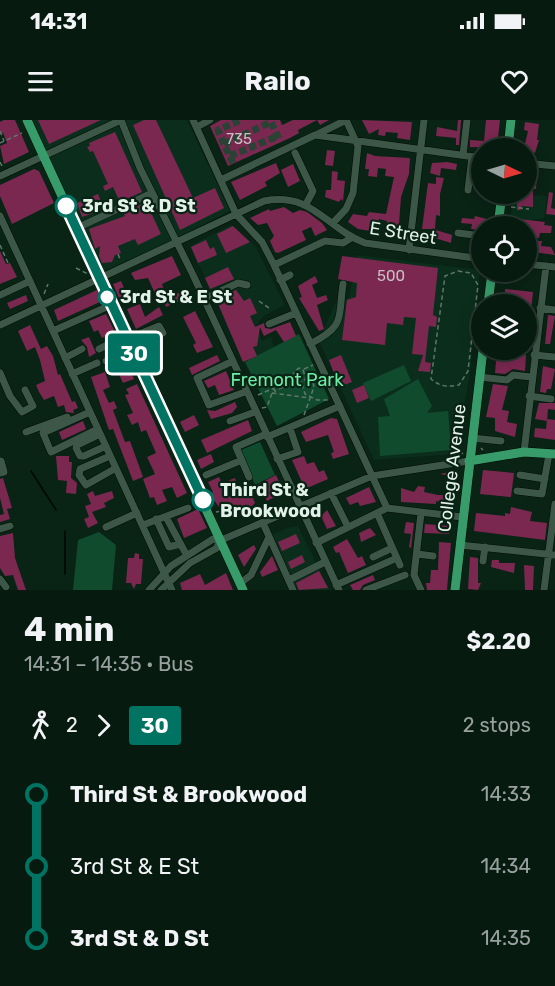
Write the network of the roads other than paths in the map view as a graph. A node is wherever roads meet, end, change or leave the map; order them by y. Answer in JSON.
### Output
{"nodes":[{"id":1,"x":27,"y":120,"type":"edge"},
{"id":2,"x":121,"y":120,"type":"edge"},
{"id":3,"x":210,"y":120,"type":"edge"},
{"id":4,"x":346,"y":120,"type":"edge"},
{"id":5,"x":424,"y":120,"type":"edge"},
{"id":6,"x":467,"y":120,"type":"edge"},
{"id":7,"x":511,"y":120,"type":"edge"},
{"id":8,"x":195,"y":123,"type":"edge"},
{"id":9,"x":315,"y":135,"type":"junction"},
{"id":10,"x":509,"y":138,"type":"edge"},
{"id":11,"x":356,"y":140,"type":"junction"},
{"id":12,"x":280,"y":141,"type":"tunnel mouth"},
{"id":13,"x":421,"y":149,"type":"junction"},
{"id":14,"x":284,"y":150,"type":"junction"},
{"id":15,"x":296,"y":153,"type":"dead end"},
{"id":16,"x":43,"y":155,"type":"junction"},
{"id":17,"x":463,"y":156,"type":"junction"},
{"id":18,"x":471,"y":157,"type":"edge"},
{"id":19,"x":233,"y":163,"type":"tunnel mouth"},
{"id":20,"x":537,"y":164,"type":"edge"},
{"id":21,"x":471,"y":165,"type":"edge"},
{"id":22,"x":555,"y":166,"type":"edge"},
{"id":23,"x":237,"y":171,"type":"junction"},
{"id":24,"x":0,"y":176,"type":"edge"},
{"id":25,"x":221,"y":180,"type":"junction"},
{"id":26,"x":468,"y":190,"type":"dead end"},
{"id":27,"x":152,"y":193,"type":"junction"},
{"id":28,"x":306,"y":204,"type":"junction"},
{"id":29,"x":236,"y":214,"type":"junction"},
{"id":30,"x":0,"y":216,"type":"edge"},
{"id":31,"x":333,"y":223,"type":"junction"},
{"id":32,"x":2,"y":226,"type":"edge"},
{"id":33,"x":77,"y":228,"type":"junction"},
{"id":34,"x":458,"y":233,"type":"dead end"},
{"id":35,"x":471,"y":235,"type":"edge"},
{"id":36,"x":351,"y":238,"type":"junction"},
{"id":37,"x":177,"y":242,"type":"junction"},
{"id":38,"x":262,"y":242,"type":"junction"},
{"id":39,"x":256,"y":248,"type":"dead end"},
{"id":40,"x":409,"y":250,"type":"junction"},
{"id":41,"x":471,"y":258,"type":"edge"},
{"id":42,"x":537,"y":265,"type":"edge"},
{"id":43,"x":546,"y":266,"type":"junction"},
{"id":44,"x":555,"y":267,"type":"edge"},
{"id":45,"x":274,"y":270,"type":"junction"},
{"id":46,"x":202,"y":274,"type":"dead end"},
{"id":47,"x":290,"y":275,"type":"dead end"},
{"id":48,"x":194,"y":277,"type":"junction"},
{"id":49,"x":99,"y":279,"type":"junction"},
{"id":50,"x":30,"y":281,"type":"junction"},
{"id":51,"x":280,"y":283,"type":"junction"},
{"id":52,"x":343,"y":284,"type":"dead end"},
{"id":53,"x":247,"y":285,"type":"dead end"},
{"id":54,"x":0,"y":295,"type":"edge"},
{"id":55,"x":203,"y":299,"type":"junction"},
{"id":56,"x":121,"y":302,"type":"dead end"},
{"id":57,"x":41,"y":306,"type":"junction"},
{"id":58,"x":111,"y":306,"type":"junction"},
{"id":59,"x":540,"y":308,"type":"junction"},
{"id":60,"x":555,"y":310,"type":"edge"},
{"id":61,"x":296,"y":313,"type":"junction"},
{"id":62,"x":269,"y":324,"type":"dead end"},
{"id":63,"x":0,"y":325,"type":"edge"},
{"id":64,"x":53,"y":331,"type":"junction"},
{"id":65,"x":537,"y":332,"type":"edge"},
{"id":66,"x":163,"y":333,"type":"dead end"},
{"id":67,"x":126,"y":338,"type":"junction"},
{"id":68,"x":310,"y":344,"type":"junction"},
{"id":69,"x":82,"y":349,"type":"dead end"},
{"id":70,"x":99,"y":349,"type":"dead end"},
{"id":71,"x":131,"y":349,"type":"junction"},
{"id":72,"x":537,"y":355,"type":"edge"},
{"id":73,"x":555,"y":357,"type":"edge"},
{"id":74,"x":65,"y":358,"type":"junction"},
{"id":75,"x":482,"y":360,"type":"edge"},
{"id":76,"x":533,"y":360,"type":"edge"},
{"id":77,"x":106,"y":361,"type":"dead end"},
{"id":78,"x":231,"y":362,"type":"junction"},
{"id":79,"x":98,"y":363,"type":"dead end"},
{"id":80,"x":0,"y":373,"type":"edge"},
{"id":81,"x":72,"y":374,"type":"junction"},
{"id":82,"x":479,"y":377,"type":"junction"},
{"id":83,"x":531,"y":377,"type":"junction"},
{"id":84,"x":244,"y":389,"type":"junction"},
{"id":85,"x":25,"y":390,"type":"dead end"},
{"id":86,"x":529,"y":396,"type":"junction"},
{"id":87,"x":551,"y":399,"type":"dead end"},
{"id":88,"x":340,"y":406,"type":"junction"},
{"id":89,"x":89,"y":410,"type":"junction"},
{"id":90,"x":255,"y":412,"type":"junction"},
{"id":91,"x":230,"y":421,"type":"dead end"},
{"id":92,"x":290,"y":428,"type":"junction"},
{"id":93,"x":26,"y":432,"type":"dead end"},
{"id":94,"x":99,"y":432,"type":"junction"},
{"id":95,"x":267,"y":436,"type":"junction"},
{"id":96,"x":472,"y":438,"type":"junction"},
{"id":97,"x":501,"y":441,"type":"dead end"},
{"id":98,"x":106,"y":446,"type":"junction"},
{"id":99,"x":524,"y":452,"type":"junction"},
{"id":100,"x":552,"y":454,"type":"edge"},
{"id":101,"x":110,"y":456,"type":"junction"},
{"id":102,"x":277,"y":459,"type":"junction"},
{"id":103,"x":242,"y":460,"type":"junction"},
{"id":104,"x":1,"y":461,"type":"edge"},
{"id":105,"x":469,"y":461,"type":"junction"},
{"id":106,"x":116,"y":468,"type":"junction"},
{"id":107,"x":0,"y":473,"type":"edge"},
{"id":108,"x":206,"y":475,"type":"dead end"},
{"id":109,"x":520,"y":475,"type":"dead end"},
{"id":110,"x":372,"y":476,"type":"junction"},
{"id":111,"x":249,"y":477,"type":"dead end"},
{"id":112,"x":545,"y":479,"type":"junction"},
{"id":113,"x":517,"y":491,"type":"dead end"},
{"id":114,"x":331,"y":494,"type":"junction"},
{"id":115,"x":555,"y":504,"type":"edge"},
{"id":116,"x":300,"y":507,"type":"junction"},
{"id":117,"x":188,"y":508,"type":"dead end"},
{"id":118,"x":387,"y":508,"type":"junction"},
{"id":119,"x":137,"y":513,"type":"junction"},
{"id":120,"x":377,"y":513,"type":"junction"},
{"id":121,"x":421,"y":513,"type":"junction"},
{"id":122,"x":166,"y":517,"type":"junction"},
{"id":123,"x":462,"y":517,"type":"junction"},
{"id":124,"x":156,"y":519,"type":"junction"},
{"id":125,"x":263,"y":523,"type":"junction"},
{"id":126,"x":142,"y":525,"type":"junction"},
{"id":127,"x":10,"y":526,"type":"dead end"},
{"id":128,"x":106,"y":527,"type":"dead end"},
{"id":129,"x":348,"y":527,"type":"junction"},
{"id":130,"x":0,"y":529,"type":"edge"},
{"id":131,"x":555,"y":534,"type":"edge"},
{"id":132,"x":269,"y":537,"type":"junction"},
{"id":133,"x":221,"y":541,"type":"junction"},
{"id":134,"x":316,"y":543,"type":"junction"},
{"id":135,"x":180,"y":544,"type":"junction"},
{"id":136,"x":460,"y":545,"type":"junction"},
{"id":137,"x":485,"y":547,"type":"junction"},
{"id":138,"x":392,"y":548,"type":"junction"},
{"id":139,"x":186,"y":554,"type":"junction"},
{"id":140,"x":417,"y":554,"type":"junction"},
{"id":141,"x":552,"y":555,"type":"edge"},
{"id":142,"x":433,"y":556,"type":"dead end"},
{"id":143,"x":373,"y":557,"type":"dead end"},
{"id":144,"x":483,"y":561,"type":"dead end"},
{"id":145,"x":326,"y":562,"type":"junction"},
{"id":146,"x":164,"y":572,"type":"junction"},
{"id":147,"x":405,"y":575,"type":"dead end"},
{"id":148,"x":0,"y":579,"type":"edge"},
{"id":149,"x":289,"y":580,"type":"junction"},
{"id":150,"x":170,"y":586,"type":"edge"},
{"id":151,"x":6,"y":587,"type":"dead end"},
{"id":152,"x":243,"y":587,"type":"edge"},
{"id":153,"x":338,"y":587,"type":"edge"},
{"id":154,"x":291,"y":589,"type":"edge"},
{"id":155,"x":149,"y":590,"type":"edge"},
{"id":156,"x":162,"y":590,"type":"edge"},
{"id":157,"x":366,"y":590,"type":"edge"},
{"id":158,"x":421,"y":590,"type":"edge"},
{"id":159,"x":455,"y":590,"type":"edge"},
{"id":160,"x":544,"y":590,"type":"edge"}],
"edges":[{"from":1,"to":16,"type":"main road"},
{"from":2,"to":16,"type":"street"},
{"from":2,"to":27,"type":"street"},
{"from":3,"to":8,"type":"street"},
{"from":4,"to":9,"type":"street"},
{"from":4,"to":11,"type":"street"},
{"from":5,"to":13,"type":"street"},
{"from":6,"to":17,"type":"street"},
{"from":7,"to":10,"type":"main road"},
{"from":8,"to":25,"type":"street"},
{"from":9,"to":11,"type":"street"},
{"from":9,"to":14,"type":"street"},
{"from":11,"to":13,"type":"street"},
{"from":11,"to":31,"type":"street"},
{"from":12,"to":14,"type":"street"},
{"from":13,"to":17,"type":"street"},
{"from":13,"to":40,"type":"street"},
{"from":14,"to":23,"type":"street"},
{"from":15,"to":28,"type":"street"},
{"from":16,"to":24,"type":"street"},
{"from":16,"to":33,"type":"main road"},
{"from":17,"to":18,"type":"street"},
{"from":19,"to":23,"type":"street"},
{"from":20,"to":22,"type":"street"},
{"from":21,"to":26,"type":"street"},
{"from":23,"to":25,"type":"street"},
{"from":25,"to":29,"type":"street"},
{"from":27,"to":33,"type":"street"},
{"from":27,"to":37,"type":"street"},
{"from":28,"to":29,"type":"street","name":"E Street"},
{"from":28,"to":31,"type":"street","name":"E Street"},
{"from":29,"to":37,"type":"street","name":"E Street"},
{"from":29,"to":38,"type":"street"},
{"from":30,"to":32,"type":"street"},
{"from":31,"to":36,"type":"street","name":"E Street"},
{"from":32,"to":50,"type":"street"},
{"from":33,"to":49,"type":"main road"},
{"from":34,"to":35,"type":"street"},
{"from":36,"to":40,"type":"street","name":"E Street"},
{"from":36,"to":45,"type":"street"},
{"from":37,"to":48,"type":"street"},
{"from":37,"to":49,"type":"street","name":"E Street"},
{"from":38,"to":39,"type":"street"},
{"from":38,"to":45,"type":"street"},
{"from":40,"to":41,"type":"street","name":"E Street"},
{"from":42,"to":43,"type":"street"},
{"from":43,"to":44,"type":"street"},
{"from":43,"to":59,"type":"street"},
{"from":45,"to":51,"type":"street"},
{"from":46,"to":48,"type":"street"},
{"from":47,"to":51,"type":"street"},
{"from":48,"to":55,"type":"street"},
{"from":49,"to":57,"type":"street","name":"E Street"},
{"from":49,"to":58,"type":"main road"},
{"from":50,"to":54,"type":"street"},
{"from":50,"to":57,"type":"street"},
{"from":51,"to":61,"type":"street"},
{"from":52,"to":68,"type":"street"},
{"from":53,"to":55,"type":"street"},
{"from":55,"to":78,"type":"street"},
{"from":56,"to":58,"type":"street"},
{"from":57,"to":63,"type":"street","name":"E Street"},
{"from":57,"to":64,"type":"street"},
{"from":58,"to":64,"type":"street"},
{"from":58,"to":67,"type":"main road"},
{"from":59,"to":60,"type":"street"},
{"from":59,"to":65,"type":"street"},
{"from":61,"to":62,"type":"street"},
{"from":61,"to":68,"type":"street"},
{"from":64,"to":74,"type":"street"},
{"from":66,"to":67,"type":"street"},
{"from":67,"to":70,"type":"street"},
{"from":67,"to":71,"type":"main road"},
{"from":68,"to":88,"type":"street"},
{"from":69,"to":74,"type":"street"},
{"from":71,"to":77,"type":"street"},
{"from":71,"to":133,"type":"main road"},
{"from":72,"to":73,"type":"street"},
{"from":74,"to":81,"type":"street"},
{"from":75,"to":82,"type":"main road","name":"College Avenue"},
{"from":76,"to":83,"type":"street"},
{"from":78,"to":84,"type":"street"},
{"from":78,"to":84,"type":"street"},
{"from":79,"to":81,"type":"street"},
{"from":80,"to":85,"type":"street"},
{"from":81,"to":89,"type":"street"},
{"from":82,"to":83,"type":"street"},
{"from":82,"to":96,"type":"main road","name":"College Avenue"},
{"from":83,"to":86,"type":"street"},
{"from":84,"to":90,"type":"street"},
{"from":86,"to":87,"type":"street"},
{"from":86,"to":99,"type":"street"},
{"from":88,"to":92,"type":"street"},
{"from":88,"to":110,"type":"street"},
{"from":89,"to":93,"type":"street"},
{"from":89,"to":94,"type":"street"},
{"from":89,"to":94,"type":"street"},
{"from":90,"to":91,"type":"street"},
{"from":90,"to":95,"type":"street"},
{"from":92,"to":95,"type":"street"},
{"from":92,"to":102,"type":"street"},
{"from":94,"to":98,"type":"street"},
{"from":94,"to":98,"type":"street"},
{"from":95,"to":102,"type":"street"},
{"from":95,"to":103,"type":"street"},
{"from":96,"to":97,"type":"street"},
{"from":96,"to":105,"type":"main road","name":"College Avenue"},
{"from":98,"to":101,"type":"street"},
{"from":99,"to":100,"type":"main road"},
{"from":99,"to":105,"type":"main road"},
{"from":100,"to":112,"type":"street"},
{"from":101,"to":106,"type":"street"},
{"from":101,"to":106,"type":"street"},
{"from":102,"to":116,"type":"street"},
{"from":103,"to":108,"type":"street"},
{"from":103,"to":111,"type":"street"},
{"from":104,"to":107,"type":"street"},
{"from":105,"to":110,"type":"street"},
{"from":105,"to":123,"type":"main road","name":"College Avenue"},
{"from":106,"to":119,"type":"street"},
{"from":109,"to":112,"type":"street"},
{"from":110,"to":114,"type":"street"},
{"from":110,"to":118,"type":"street"},
{"from":112,"to":113,"type":"street"},
{"from":114,"to":116,"type":"street"},
{"from":114,"to":129,"type":"street"},
{"from":115,"to":141,"type":"street"},
{"from":116,"to":125,"type":"street"},
{"from":116,"to":134,"type":"street"},
{"from":117,"to":122,"type":"street"},
{"from":118,"to":120,"type":"street"},
{"from":118,"to":121,"type":"street"},
{"from":119,"to":126,"type":"street"},
{"from":119,"to":128,"type":"street"},
{"from":120,"to":129,"type":"street"},
{"from":120,"to":138,"type":"street"},
{"from":121,"to":123,"type":"street"},
{"from":121,"to":140,"type":"street"},
{"from":122,"to":124,"type":"street"},
{"from":122,"to":135,"type":"street"},
{"from":123,"to":136,"type":"main road","name":"College Avenue"},
{"from":124,"to":126,"type":"street"},
{"from":124,"to":135,"type":"street"},
{"from":125,"to":132,"type":"street"},
{"from":125,"to":133,"type":"street"},
{"from":126,"to":146,"type":"street"},
{"from":127,"to":130,"type":"street"},
{"from":129,"to":134,"type":"street"},
{"from":131,"to":141,"type":"street"},
{"from":132,"to":149,"type":"street"},
{"from":132,"to":152,"type":"street"},
{"from":133,"to":139,"type":"street"},
{"from":133,"to":150,"type":"street"},
{"from":133,"to":152,"type":"main road"},
{"from":134,"to":145,"type":"street"},
{"from":135,"to":139,"type":"street"},
{"from":136,"to":137,"type":"street"},
{"from":136,"to":159,"type":"main road","name":"College Avenue"},
{"from":137,"to":141,"type":"street"},
{"from":137,"to":144,"type":"street"},
{"from":138,"to":143,"type":"street"},
{"from":138,"to":153,"type":"street"},
{"from":139,"to":146,"type":"street"},
{"from":140,"to":142,"type":"street"},
{"from":140,"to":158,"type":"street"},
{"from":141,"to":160,"type":"street"},
{"from":145,"to":149,"type":"street"},
{"from":145,"to":153,"type":"street"},
{"from":146,"to":150,"type":"street"},
{"from":146,"to":155,"type":"street"},
{"from":147,"to":157,"type":"street"},
{"from":148,"to":151,"type":"street"},
{"from":149,"to":154,"type":"street"},
{"from":150,"to":156,"type":"street"}]}
